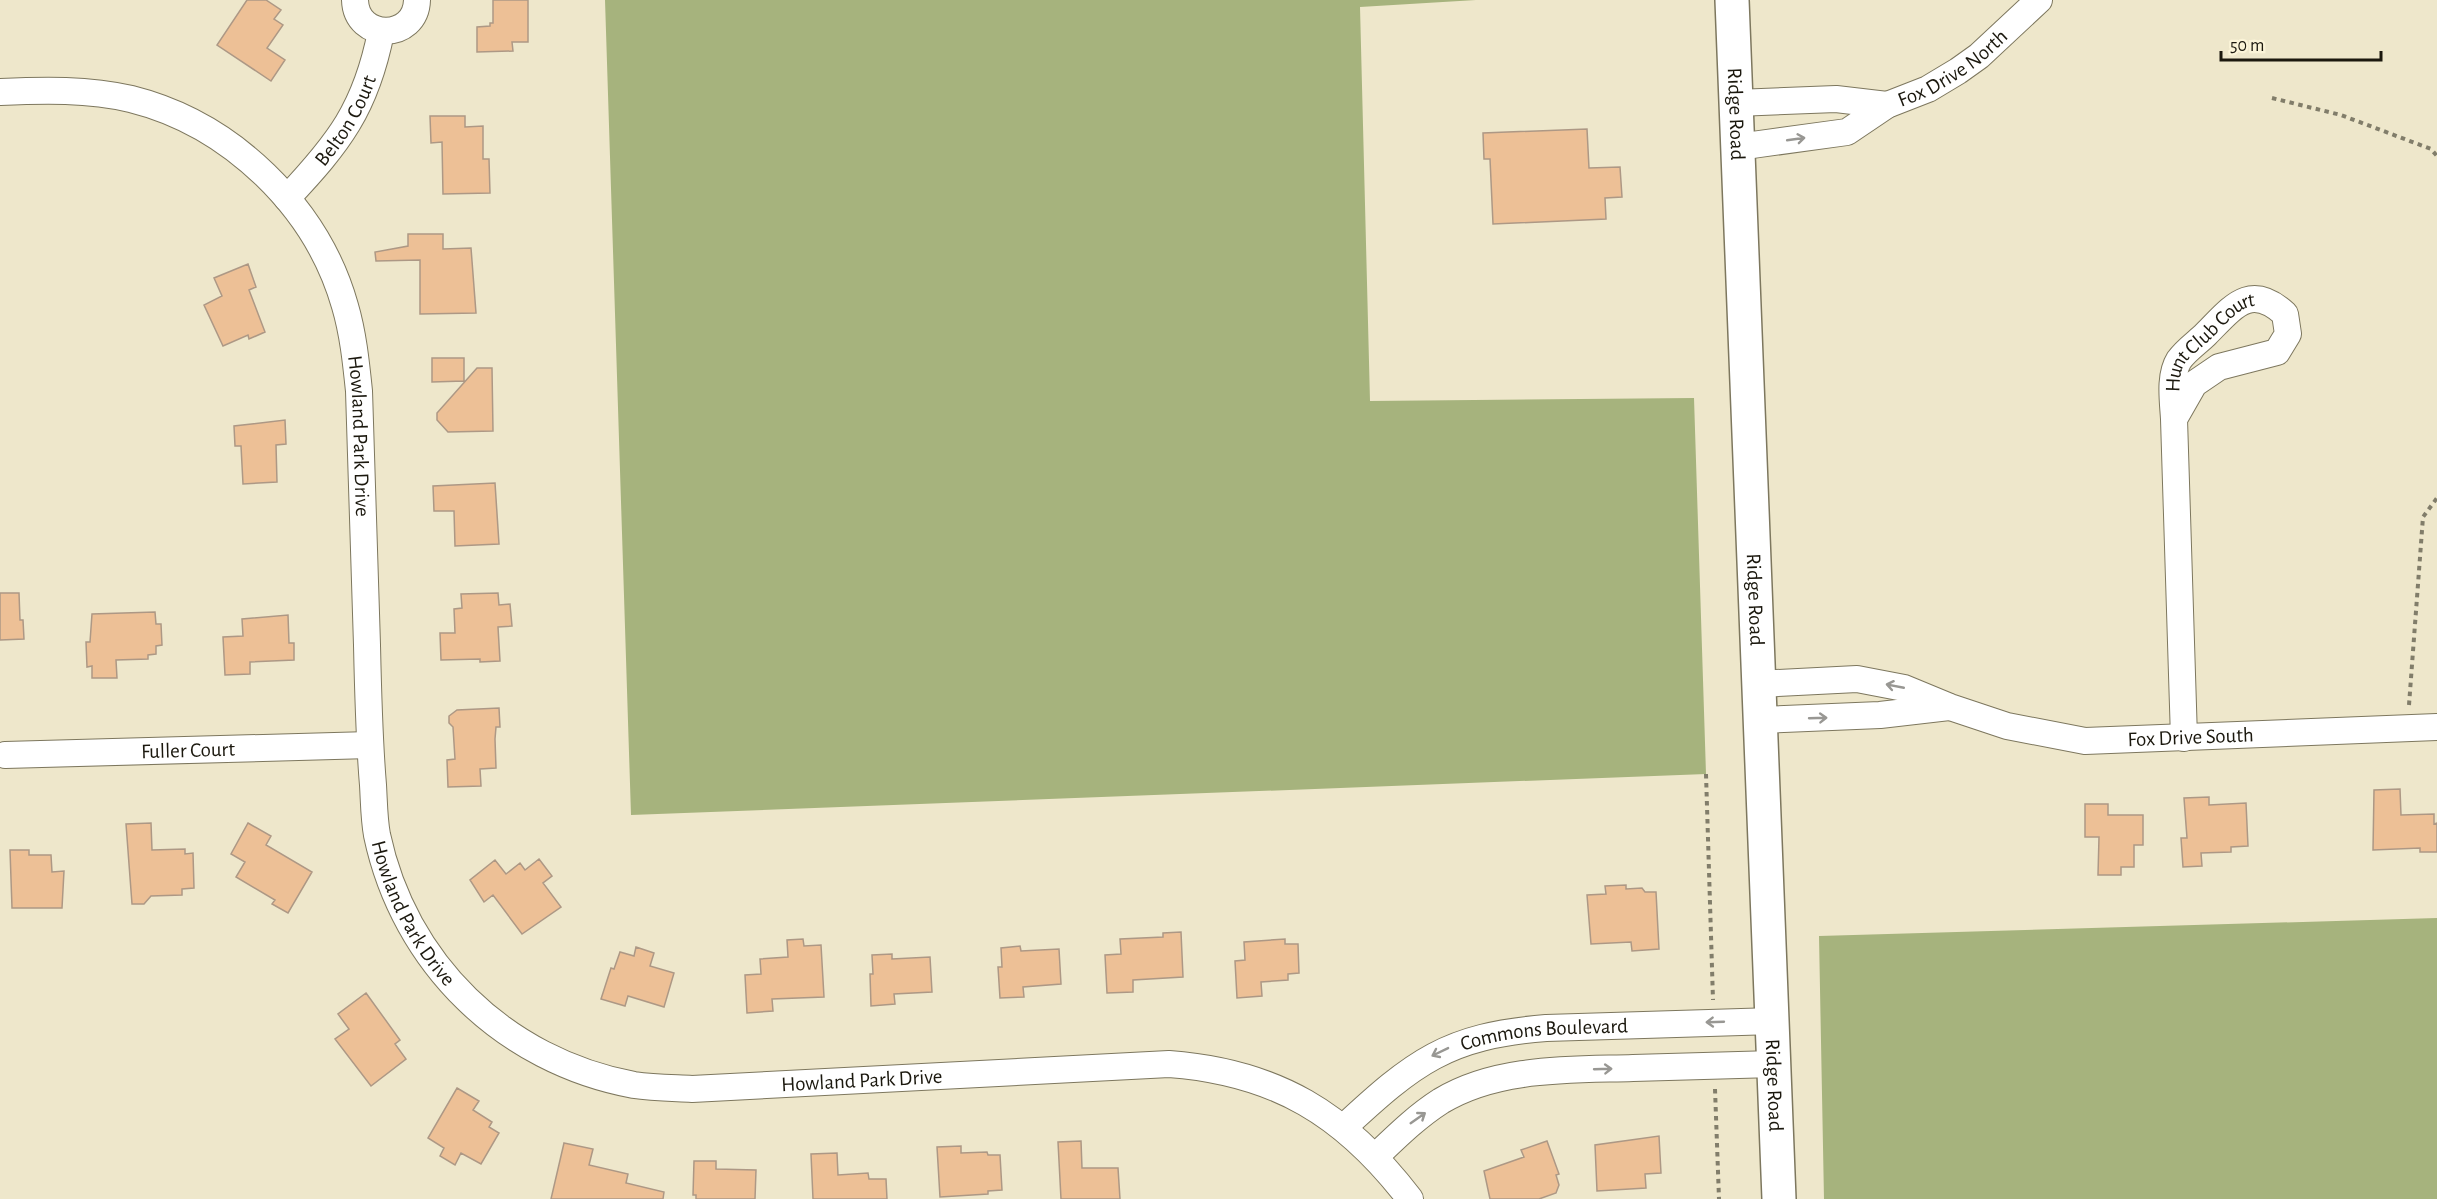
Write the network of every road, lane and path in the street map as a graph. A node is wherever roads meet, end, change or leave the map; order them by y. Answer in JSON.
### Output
{"nodes":[{"id":1,"x":355,"y":0,"type":"edge"},
{"id":2,"x":417,"y":0,"type":"edge"},
{"id":3,"x":1732,"y":0,"type":"edge"},
{"id":4,"x":2039,"y":0,"type":"edge"},
{"id":5,"x":381,"y":32,"type":"junction"},
{"id":6,"x":0,"y":92,"type":"edge"},
{"id":7,"x":2272,"y":98,"type":"dead end"},
{"id":8,"x":1736,"y":103,"type":"junction"},
{"id":9,"x":1887,"y":105,"type":"junction"},
{"id":10,"x":1738,"y":147,"type":"junction"},
{"id":11,"x":2437,"y":156,"type":"edge"},
{"id":12,"x":287,"y":198,"type":"junction"},
{"id":13,"x":2174,"y":419,"type":"junction"},
{"id":14,"x":2437,"y":498,"type":"edge"},
{"id":15,"x":1758,"y":684,"type":"junction"},
{"id":16,"x":1950,"y":707,"type":"junction"},
{"id":17,"x":1760,"y":720,"type":"junction"},
{"id":18,"x":2437,"y":727,"type":"edge"},
{"id":19,"x":2411,"y":728,"type":"junction"},
{"id":20,"x":2184,"y":738,"type":"junction"},
{"id":21,"x":370,"y":745,"type":"junction"},
{"id":22,"x":2,"y":756,"type":"edge"},
{"id":23,"x":1706,"y":774,"type":"dead end"},
{"id":24,"x":1774,"y":1020,"type":"junction"},
{"id":25,"x":1713,"y":1022,"type":"junction"},
{"id":26,"x":1774,"y":1064,"type":"junction"},
{"id":27,"x":1714,"y":1065,"type":"junction"},
{"id":28,"x":1343,"y":1128,"type":"junction"},
{"id":29,"x":1375,"y":1157,"type":"junction"},
{"id":30,"x":1410,"y":1199,"type":"edge"},
{"id":31,"x":1719,"y":1199,"type":"edge"},
{"id":32,"x":1779,"y":1199,"type":"edge"}],
"edges":[{"from":1,"to":5,"type":"street"},
{"from":2,"to":5,"type":"street"},
{"from":3,"to":8,"type":"street","name":"Ridge Road"},
{"from":4,"to":9,"type":"street","name":"Fox Drive North"},
{"from":5,"to":12,"type":"street","name":"Belton Court"},
{"from":6,"to":12,"type":"street","name":"Howland Park Drive"},
{"from":7,"to":11,"type":"path"},
{"from":8,"to":9,"type":"street","name":"Fox Drive North"},
{"from":8,"to":10,"type":"street","name":"Ridge Road"},
{"from":10,"to":9,"type":"street","name":"Fox Drive North","one_way":true},
{"from":10,"to":15,"type":"street","name":"Ridge Road"},
{"from":12,"to":21,"type":"street","name":"Howland Park Drive"},
{"from":13,"to":13,"type":"street","name":"Hunt Club Court"},
{"from":13,"to":20,"type":"street","name":"Hunt Club Court"},
{"from":14,"to":19,"type":"path"},
{"from":16,"to":15,"type":"street","name":"Fox Drive South","one_way":true},
{"from":15,"to":17,"type":"street","name":"Ridge Road"},
{"from":17,"to":16,"type":"street","name":"Fox Drive South","one_way":true},
{"from":16,"to":20,"type":"street","name":"Fox Drive South"},
{"from":17,"to":24,"type":"street","name":"Ridge Road"},
{"from":18,"to":19,"type":"street","name":"Fox Drive South"},
{"from":19,"to":20,"type":"street","name":"Fox Drive South"},
{"from":21,"to":22,"type":"street","name":"Fuller Court"},
{"from":21,"to":28,"type":"street","name":"Howland Park Drive"},
{"from":23,"to":25,"type":"path"},
{"from":24,"to":25,"type":"street","name":"Commons Boulevard","one_way":true},
{"from":24,"to":26,"type":"street","name":"Ridge Road"},
{"from":25,"to":28,"type":"street","name":"Commons Boulevard","one_way":true},
{"from":26,"to":27,"type":"street","name":"Commons Boulevard"},
{"from":26,"to":32,"type":"street","name":"Ridge Road"},
{"from":29,"to":27,"type":"street","name":"Commons Boulevard","one_way":true},
{"from":27,"to":31,"type":"path"},
{"from":28,"to":29,"type":"street","name":"Howland Park Drive"},
{"from":29,"to":30,"type":"street","name":"Howland Park Drive"}]}
